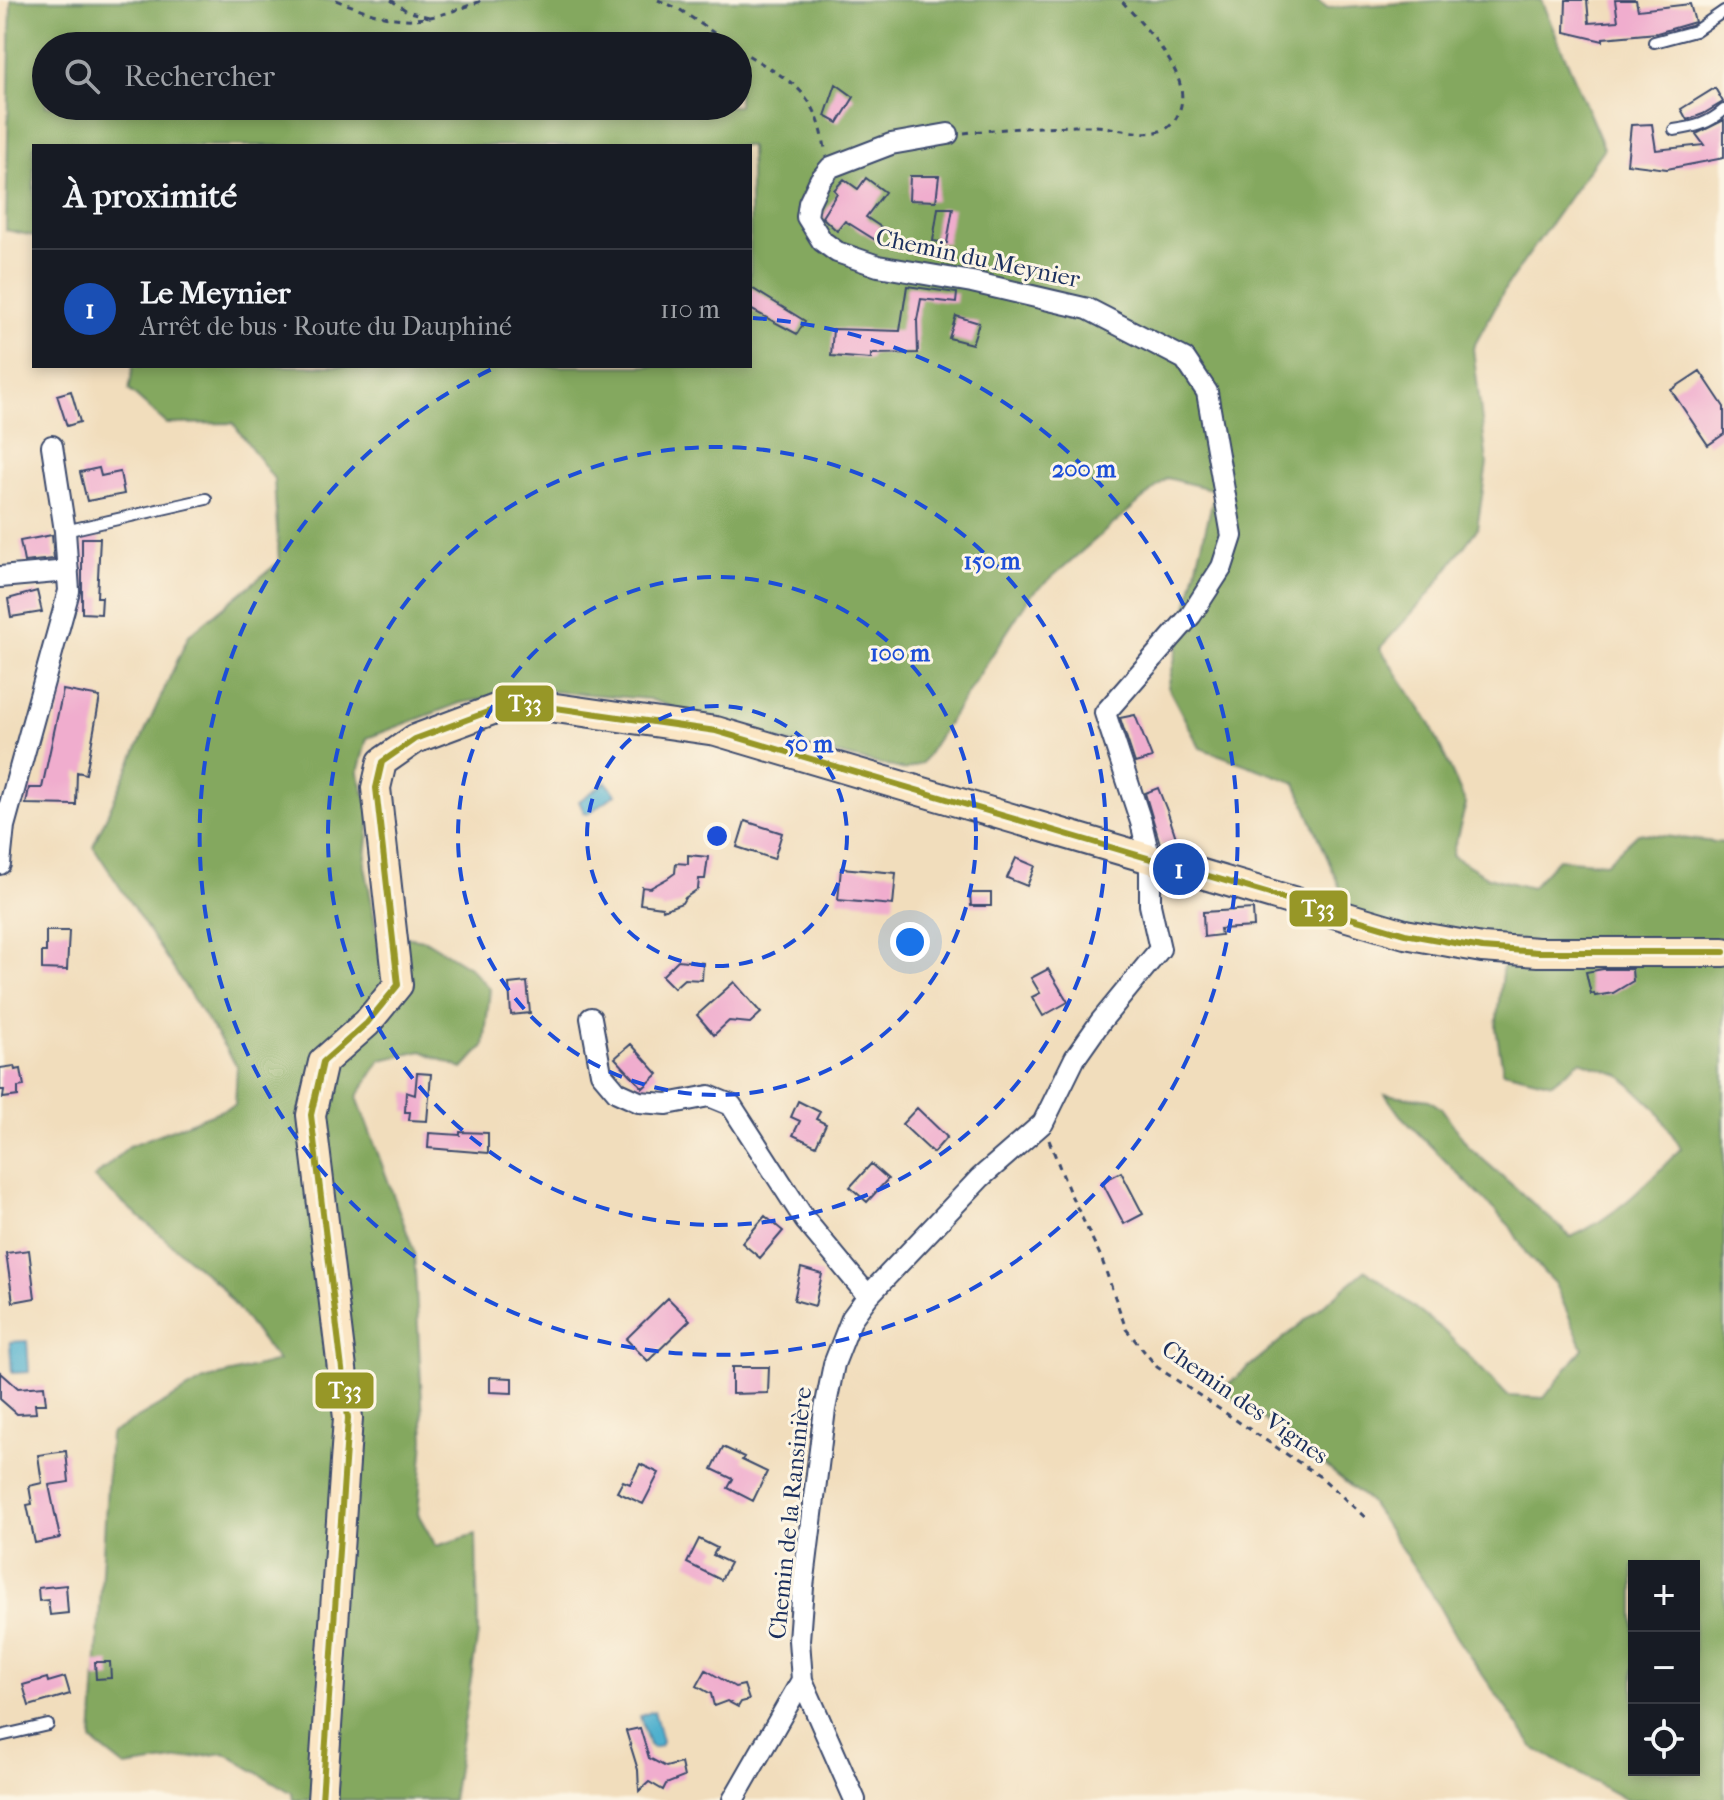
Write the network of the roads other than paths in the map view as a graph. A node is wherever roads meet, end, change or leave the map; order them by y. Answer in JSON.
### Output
{"nodes":[{"id":1,"x":1724,"y":11,"type":"edge"},
{"id":2,"x":1654,"y":42,"type":"dead end"},
{"id":3,"x":1724,"y":110,"type":"edge"},
{"id":4,"x":1674,"y":130,"type":"dead end"},
{"id":5,"x":948,"y":134,"type":"road end"},
{"id":6,"x":52,"y":446,"type":"dead end"},
{"id":7,"x":206,"y":499,"type":"dead end"},
{"id":8,"x":65,"y":531,"type":"junction"},
{"id":9,"x":68,"y":571,"type":"junction"},
{"id":10,"x":0,"y":577,"type":"edge"},
{"id":11,"x":1,"y":853,"type":"edge"},
{"id":12,"x":1150,"y":860,"type":"junction"},
{"id":13,"x":1724,"y":952,"type":"edge"},
{"id":14,"x":591,"y":1018,"type":"dead end"},
{"id":15,"x":868,"y":1296,"type":"junction"},
{"id":16,"x":802,"y":1680,"type":"junction"},
{"id":17,"x":48,"y":1725,"type":"dead end"},
{"id":18,"x":0,"y":1736,"type":"edge"},
{"id":19,"x":322,"y":1800,"type":"edge"},
{"id":20,"x":733,"y":1800,"type":"edge"},
{"id":21,"x":855,"y":1800,"type":"edge"}],
"edges":[{"from":1,"to":2,"type":"lane"},
{"from":3,"to":4,"type":"lane"},
{"from":5,"to":12,"type":"street","name":"Chemin du Meynier"},
{"from":6,"to":8,"type":"street"},
{"from":7,"to":8,"type":"lane"},
{"from":8,"to":9,"type":"street"},
{"from":9,"to":10,"type":"street"},
{"from":9,"to":11,"type":"street"},
{"from":12,"to":13,"type":"street"},
{"from":12,"to":15,"type":"street","name":"Chemin de la Ransinière"},
{"from":12,"to":19,"type":"street"},
{"from":14,"to":15,"type":"street"},
{"from":15,"to":16,"type":"street","name":"Chemin de la Ransinière"},
{"from":16,"to":20,"type":"street"},
{"from":16,"to":21,"type":"street","name":"Chemin de la Ransinière"},
{"from":17,"to":18,"type":"lane"}]}
